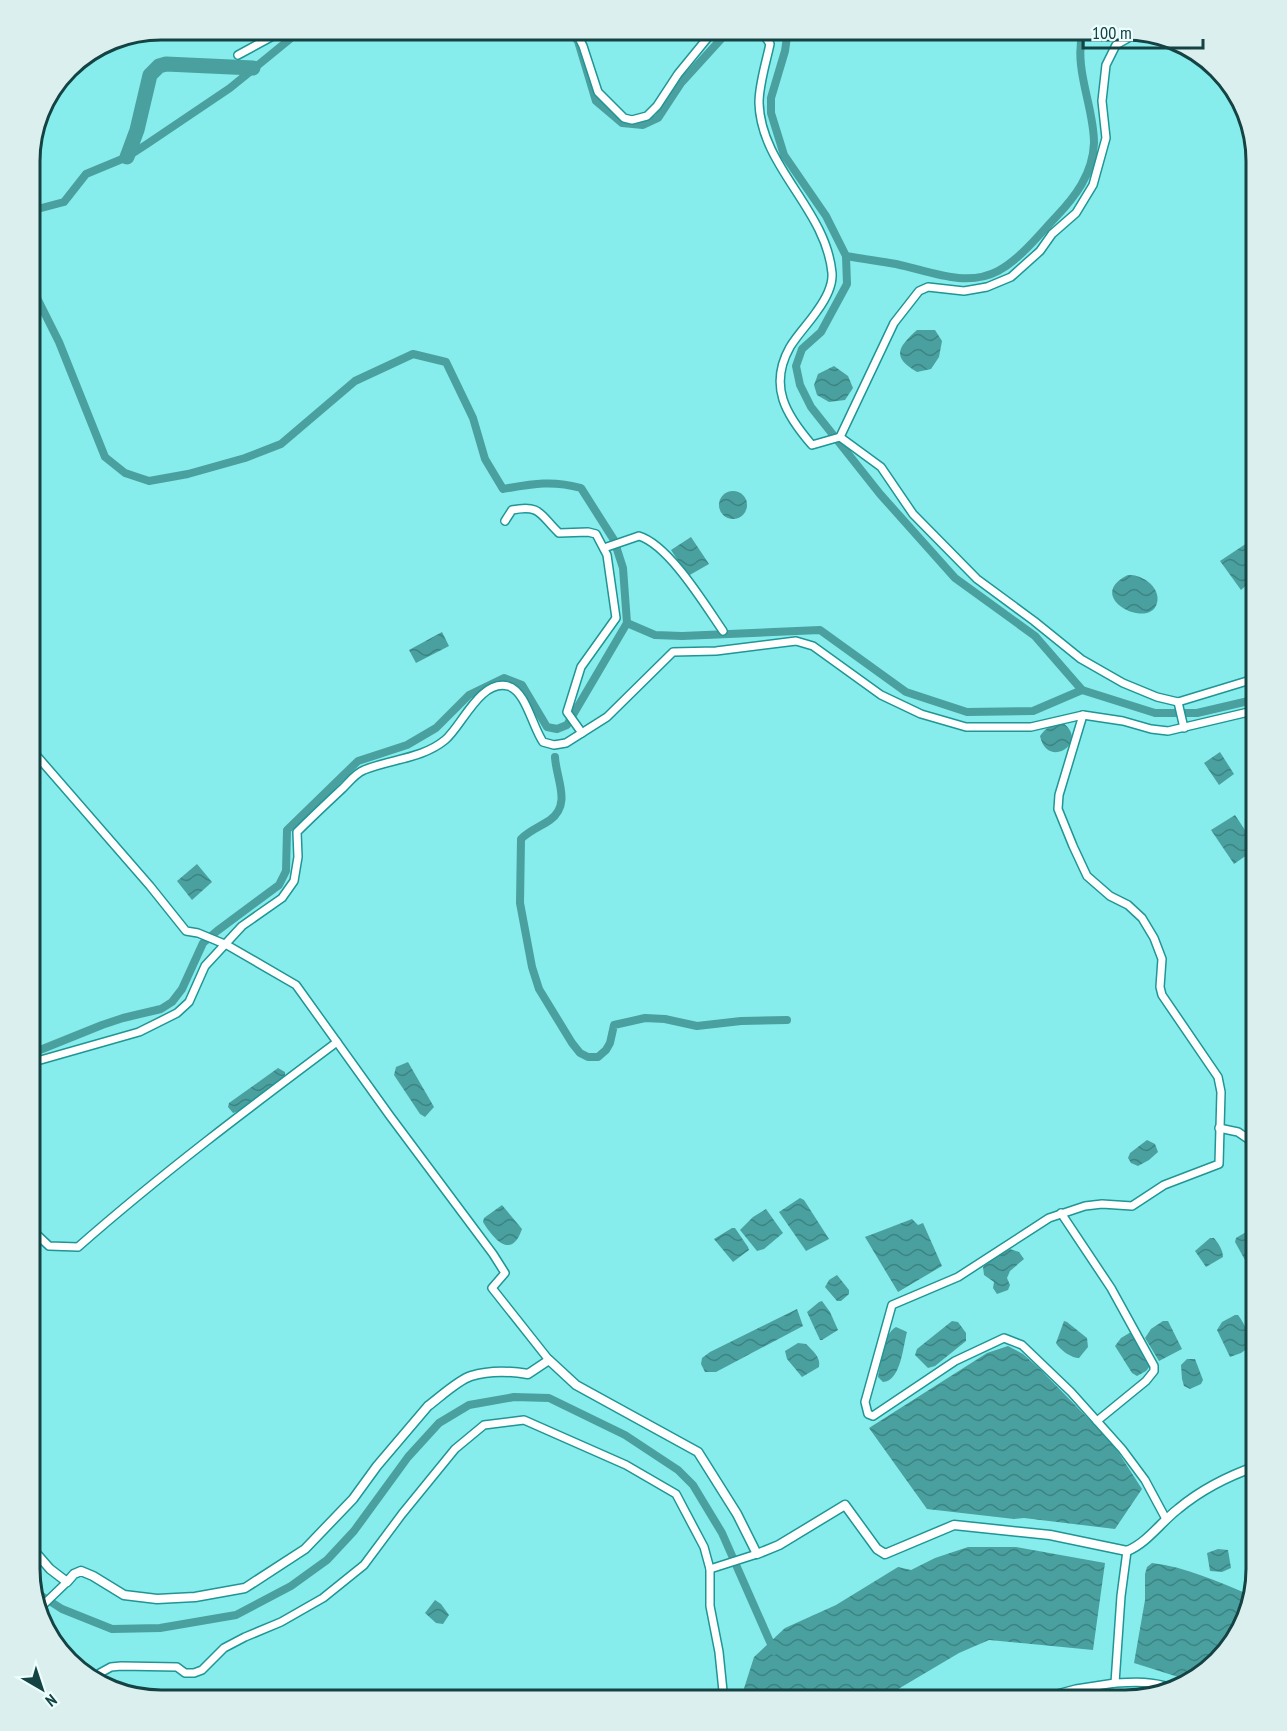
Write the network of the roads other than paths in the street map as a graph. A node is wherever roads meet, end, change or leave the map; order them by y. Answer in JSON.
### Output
{"nodes":[{"id":1,"x":265,"y":40,"type":"edge"},
{"id":2,"x":580,"y":40,"type":"edge"},
{"id":3,"x":705,"y":41,"type":"edge"},
{"id":4,"x":768,"y":41,"type":"edge"},
{"id":5,"x":1123,"y":41,"type":"edge"},
{"id":6,"x":238,"y":55,"type":"dead end"},
{"id":7,"x":840,"y":437,"type":"junction"},
{"id":8,"x":505,"y":520,"type":"dead end"},
{"id":9,"x":604,"y":548,"type":"junction"},
{"id":10,"x":723,"y":631,"type":"dead end"},
{"id":11,"x":1246,"y":681,"type":"edge"},
{"id":12,"x":1178,"y":702,"type":"junction"},
{"id":13,"x":1246,"y":713,"type":"edge"},
{"id":14,"x":1083,"y":715,"type":"junction"},
{"id":15,"x":1184,"y":728,"type":"junction"},
{"id":16,"x":582,"y":733,"type":"junction"},
{"id":17,"x":41,"y":761,"type":"edge"},
{"id":18,"x":224,"y":943,"type":"junction"},
{"id":19,"x":337,"y":1042,"type":"junction"},
{"id":20,"x":41,"y":1060,"type":"edge"},
{"id":21,"x":1219,"y":1128,"type":"junction"},
{"id":22,"x":1246,"y":1136,"type":"edge"},
{"id":23,"x":1061,"y":1213,"type":"junction"},
{"id":24,"x":41,"y":1238,"type":"edge"},
{"id":25,"x":549,"y":1360,"type":"junction"},
{"id":26,"x":1097,"y":1421,"type":"junction"},
{"id":27,"x":1246,"y":1471,"type":"edge"},
{"id":28,"x":1166,"y":1519,"type":"junction"},
{"id":29,"x":1127,"y":1551,"type":"junction"},
{"id":30,"x":757,"y":1554,"type":"junction"},
{"id":31,"x":41,"y":1559,"type":"edge"},
{"id":32,"x":710,"y":1569,"type":"junction"},
{"id":33,"x":67,"y":1582,"type":"junction"},
{"id":34,"x":45,"y":1603,"type":"edge"},
{"id":35,"x":100,"y":1673,"type":"edge"},
{"id":36,"x":1115,"y":1683,"type":"junction"},
{"id":37,"x":1162,"y":1685,"type":"edge"},
{"id":38,"x":723,"y":1690,"type":"edge"},
{"id":39,"x":1072,"y":1690,"type":"edge"}],
"edges":[{"from":1,"to":6,"type":"street"},
{"from":2,"to":3,"type":"street"},
{"from":4,"to":7,"type":"street"},
{"from":5,"to":7,"type":"street"},
{"from":7,"to":12,"type":"street"},
{"from":8,"to":9,"type":"street"},
{"from":9,"to":10,"type":"street"},
{"from":9,"to":16,"type":"street"},
{"from":11,"to":12,"type":"street"},
{"from":12,"to":15,"type":"street"},
{"from":13,"to":15,"type":"street"},
{"from":14,"to":15,"type":"street"},
{"from":14,"to":16,"type":"street"},
{"from":14,"to":21,"type":"street"},
{"from":16,"to":18,"type":"street"},
{"from":17,"to":18,"type":"street"},
{"from":18,"to":19,"type":"street"},
{"from":18,"to":20,"type":"street"},
{"from":19,"to":24,"type":"street"},
{"from":19,"to":25,"type":"street"},
{"from":21,"to":22,"type":"street"},
{"from":21,"to":23,"type":"street"},
{"from":23,"to":26,"type":"street"},
{"from":23,"to":26,"type":"street"},
{"from":25,"to":30,"type":"street"},
{"from":25,"to":33,"type":"street"},
{"from":26,"to":28,"type":"street"},
{"from":27,"to":28,"type":"street"},
{"from":28,"to":29,"type":"street"},
{"from":29,"to":30,"type":"street"},
{"from":29,"to":36,"type":"street"},
{"from":30,"to":32,"type":"street"},
{"from":31,"to":33,"type":"street"},
{"from":32,"to":35,"type":"street"},
{"from":32,"to":38,"type":"street"},
{"from":33,"to":34,"type":"street"},
{"from":36,"to":37,"type":"street"},
{"from":36,"to":39,"type":"street"}]}
